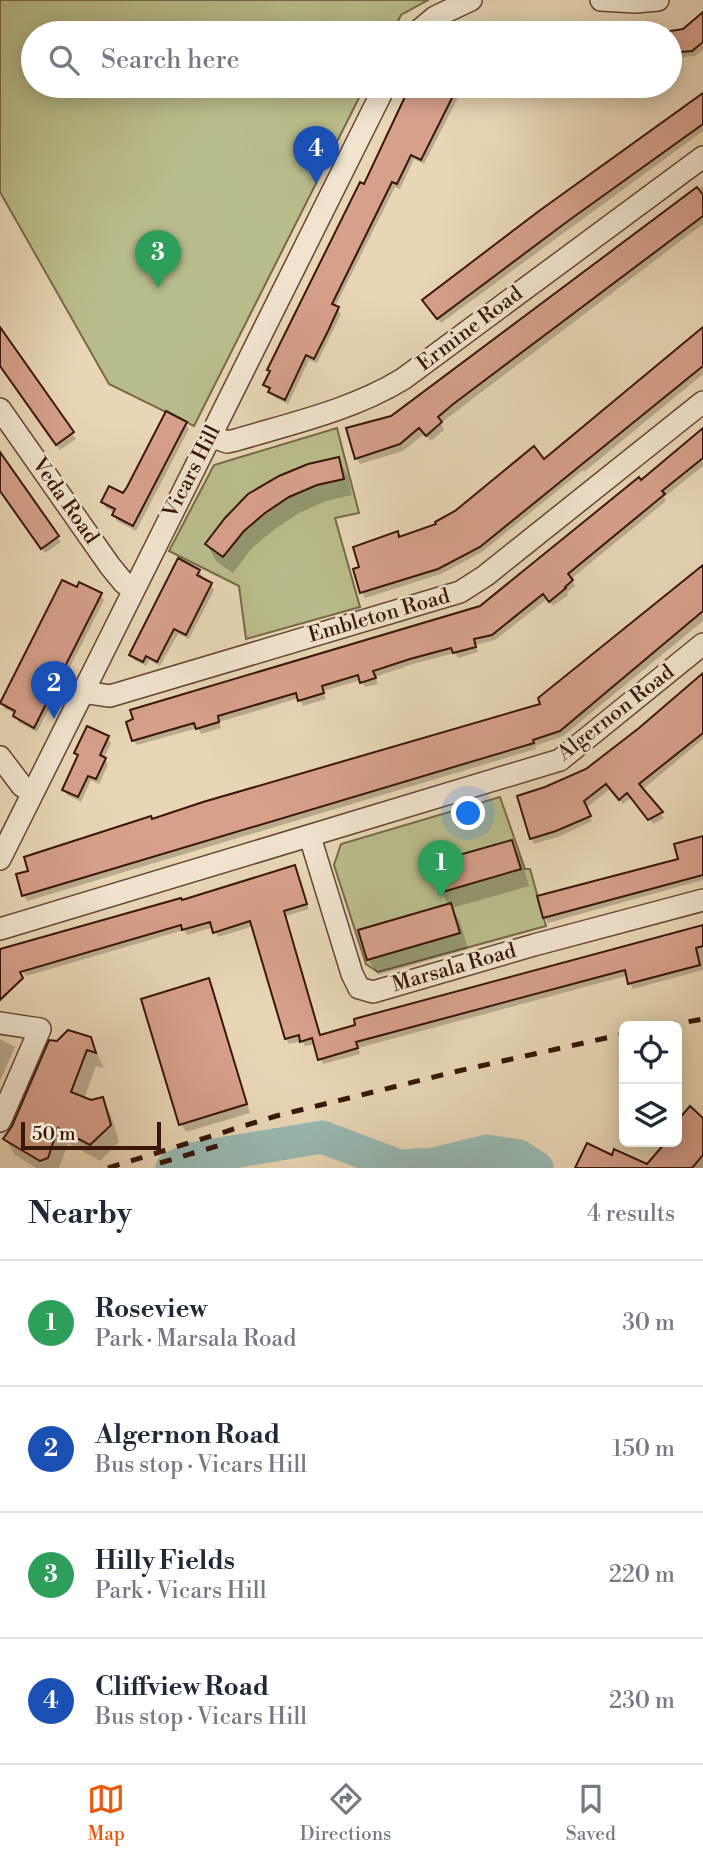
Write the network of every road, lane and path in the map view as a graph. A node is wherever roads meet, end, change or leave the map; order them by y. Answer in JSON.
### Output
{"nodes":[{"id":1,"x":471,"y":0,"type":"edge"},
{"id":2,"x":601,"y":0,"type":"edge"},
{"id":3,"x":658,"y":0,"type":"edge"},
{"id":4,"x":430,"y":21,"type":"edge"},
{"id":5,"x":379,"y":98,"type":"edge"},
{"id":6,"x":703,"y":157,"type":"edge"},
{"id":7,"x":703,"y":402,"type":"edge"},
{"id":8,"x":0,"y":409,"type":"edge"},
{"id":9,"x":209,"y":436,"type":"junction"},
{"id":10,"x":133,"y":589,"type":"junction"},
{"id":11,"x":703,"y":643,"type":"edge"},
{"id":12,"x":82,"y":692,"type":"junction"},
{"id":13,"x":0,"y":757,"type":"edge"},
{"id":14,"x":32,"y":793,"type":"junction"},
{"id":15,"x":310,"y":837,"type":"junction"},
{"id":16,"x":0,"y":859,"type":"edge"},
{"id":17,"x":703,"y":900,"type":"edge"},
{"id":18,"x":0,"y":929,"type":"edge"},
{"id":19,"x":0,"y":1023,"type":"edge"},
{"id":20,"x":0,"y":1121,"type":"edge"}],
"edges":[{"from":1,"to":4,"type":"street"},
{"from":2,"to":3,"type":"street"},
{"from":5,"to":9,"type":"street","name":"Vicars Hill"},
{"from":6,"to":9,"type":"street","name":"Ermine Road"},
{"from":7,"to":12,"type":"street","name":"Embleton Road"},
{"from":8,"to":10,"type":"street","name":"Veda Road"},
{"from":9,"to":10,"type":"street","name":"Vicars Hill"},
{"from":10,"to":12,"type":"street","name":"Vicars Hill"},
{"from":11,"to":15,"type":"street","name":"Algernon Road"},
{"from":12,"to":14,"type":"street","name":"Vicars Hill"},
{"from":13,"to":14,"type":"street"},
{"from":14,"to":16,"type":"street","name":"Vicars Hill"},
{"from":15,"to":17,"type":"street","name":"Marsala Road"},
{"from":15,"to":18,"type":"street","name":"Algernon Road"},
{"from":19,"to":20,"type":"street"}]}
